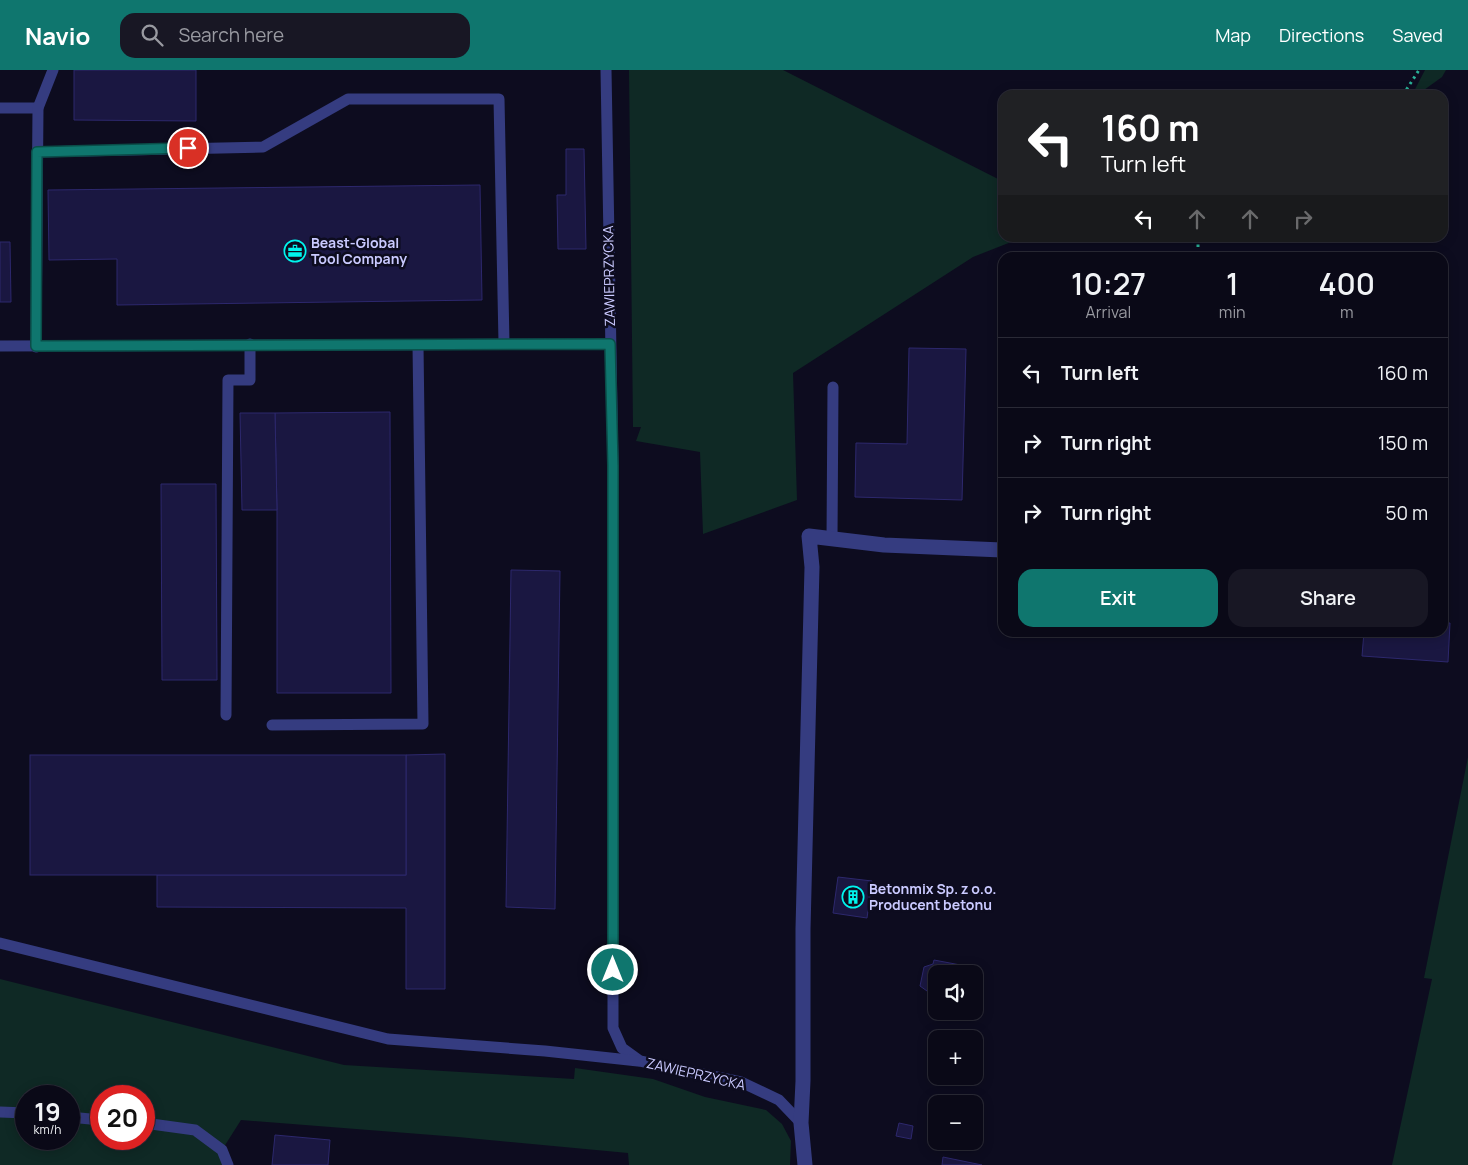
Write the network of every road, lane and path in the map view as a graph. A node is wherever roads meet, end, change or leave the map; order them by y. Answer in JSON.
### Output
{"nodes":[{"id":1,"x":53,"y":70,"type":"edge"},
{"id":2,"x":606,"y":70,"type":"edge"},
{"id":3,"x":1419,"y":70,"type":"edge"},
{"id":4,"x":1406,"y":90,"type":"edge"},
{"id":5,"x":0,"y":108,"type":"edge"},
{"id":6,"x":38,"y":108,"type":"junction"},
{"id":7,"x":37,"y":152,"type":"junction"},
{"id":8,"x":504,"y":343,"type":"junction"},
{"id":9,"x":250,"y":344,"type":"junction"},
{"id":10,"x":610,"y":344,"type":"junction"},
{"id":11,"x":418,"y":345,"type":"junction"},
{"id":12,"x":0,"y":346,"type":"edge"},
{"id":13,"x":36,"y":346,"type":"junction"},
{"id":14,"x":834,"y":387,"type":"dead end"},
{"id":15,"x":832,"y":540,"type":"junction"},
{"id":16,"x":998,"y":550,"type":"edge"},
{"id":17,"x":226,"y":715,"type":"dead end"},
{"id":18,"x":272,"y":725,"type":"dead end"},
{"id":19,"x":0,"y":942,"type":"edge"},
{"id":20,"x":640,"y":1062,"type":"junction"},
{"id":21,"x":0,"y":1112,"type":"edge"},
{"id":22,"x":15,"y":1113,"type":"edge"},
{"id":23,"x":801,"y":1124,"type":"junction"},
{"id":24,"x":155,"y":1125,"type":"edge"},
{"id":25,"x":228,"y":1165,"type":"edge"},
{"id":26,"x":805,"y":1165,"type":"edge"}],
"edges":[{"from":1,"to":6,"type":"lane"},
{"from":2,"to":10,"type":"lane","name":"ZAWIEPRZYCKA"},
{"from":3,"to":4,"type":"path"},
{"from":5,"to":6,"type":"lane"},
{"from":6,"to":7,"type":"lane"},
{"from":7,"to":8,"type":"lane"},
{"from":7,"to":13,"type":"lane"},
{"from":8,"to":10,"type":"lane"},
{"from":8,"to":11,"type":"lane"},
{"from":9,"to":11,"type":"lane"},
{"from":9,"to":13,"type":"lane"},
{"from":9,"to":17,"type":"lane"},
{"from":10,"to":20,"type":"lane","name":"ZAWIEPRZYCKA"},
{"from":11,"to":18,"type":"lane"},
{"from":12,"to":13,"type":"lane"},
{"from":14,"to":15,"type":"lane"},
{"from":15,"to":16,"type":"street"},
{"from":15,"to":23,"type":"street"},
{"from":19,"to":20,"type":"lane"},
{"from":20,"to":23,"type":"lane","name":"ZAWIEPRZYCKA"},
{"from":21,"to":22,"type":"lane"},
{"from":23,"to":26,"type":"street"},
{"from":24,"to":25,"type":"lane"}]}
